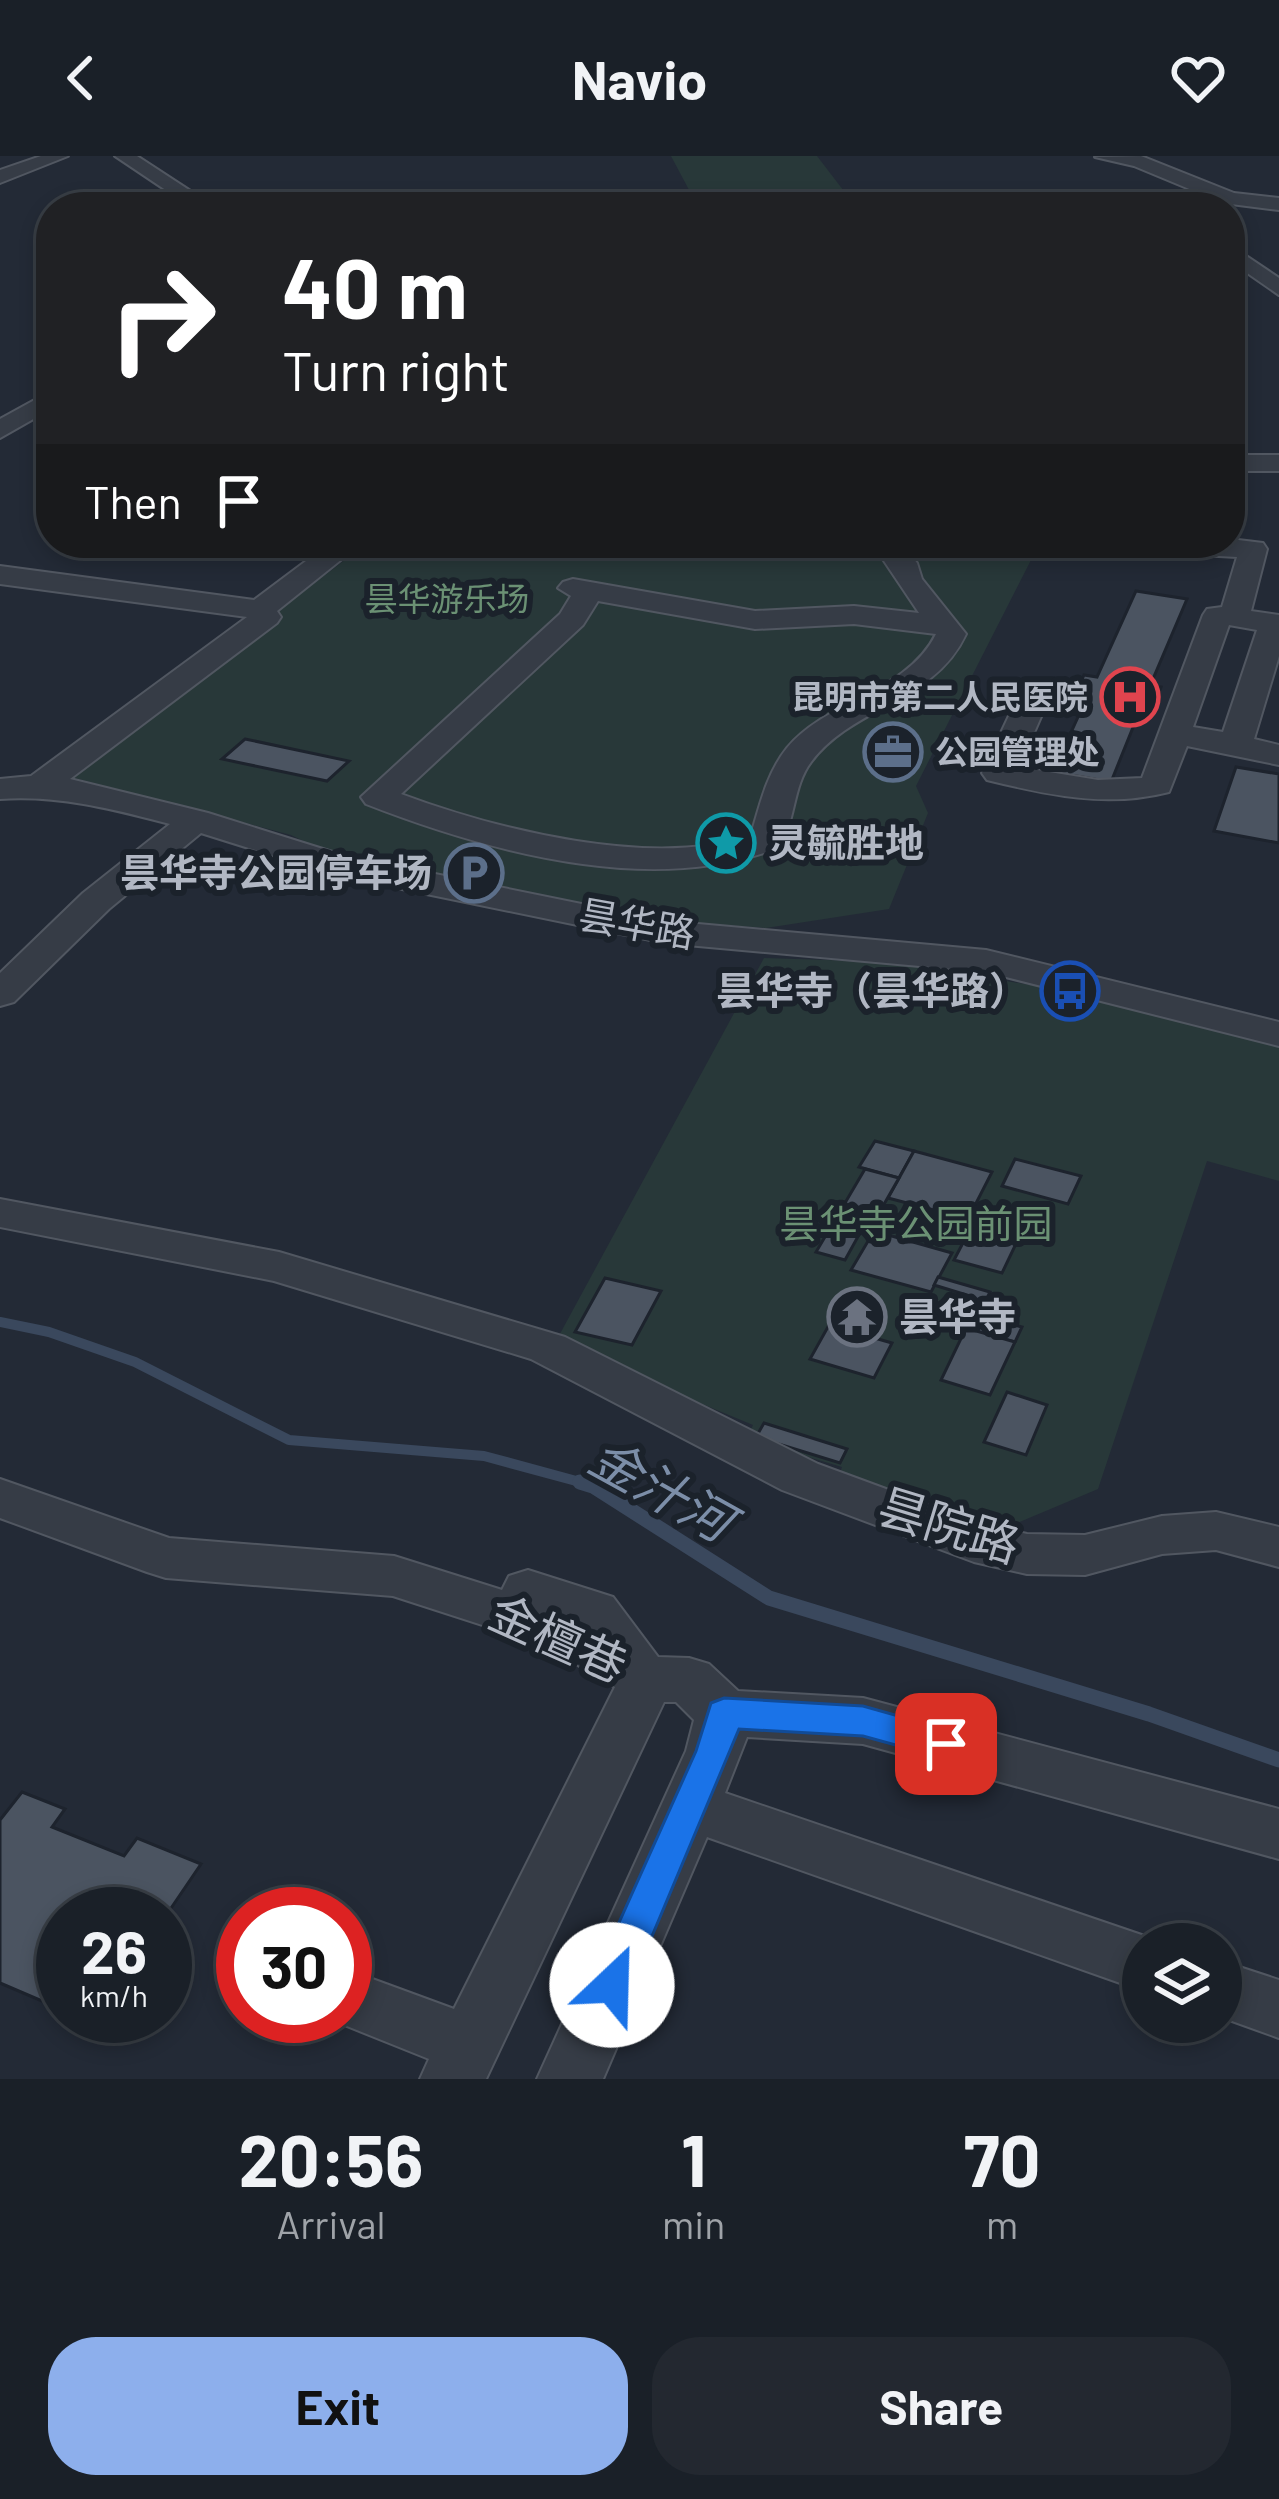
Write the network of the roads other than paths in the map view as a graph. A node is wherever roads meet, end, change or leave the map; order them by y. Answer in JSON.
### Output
{"nodes":[{"id":1,"x":59,"y":156,"type":"edge"},
{"id":2,"x":124,"y":156,"type":"edge"},
{"id":3,"x":146,"y":156,"type":"edge"},
{"id":4,"x":1104,"y":157,"type":"edge"},
{"id":5,"x":0,"y":177,"type":"edge"},
{"id":6,"x":1138,"y":182,"type":"dead end"},
{"id":7,"x":181,"y":192,"type":"edge"},
{"id":8,"x":202,"y":192,"type":"edge"},
{"id":9,"x":1213,"y":192,"type":"edge"},
{"id":10,"x":1245,"y":201,"type":"edge"},
{"id":11,"x":1279,"y":204,"type":"edge"},
{"id":12,"x":1245,"y":262,"type":"edge"},
{"id":13,"x":1279,"y":288,"type":"edge"},
{"id":14,"x":36,"y":390,"type":"edge"},
{"id":15,"x":36,"y":407,"type":"edge"},
{"id":16,"x":0,"y":413,"type":"edge"},
{"id":17,"x":0,"y":430,"type":"edge"},
{"id":18,"x":1245,"y":463,"type":"edge"},
{"id":19,"x":1279,"y":463,"type":"edge"},
{"id":20,"x":1245,"y":549,"type":"edge"},
{"id":21,"x":328,"y":558,"type":"edge"},
{"id":22,"x":899,"y":558,"type":"edge"},
{"id":23,"x":0,"y":575,"type":"edge"},
{"id":24,"x":260,"y":610,"type":"junction"},
{"id":25,"x":1234,"y":617,"type":"junction"},
{"id":26,"x":1276,"y":623,"type":"edge"},
{"id":27,"x":944,"y":625,"type":"junction"},
{"id":28,"x":1031,"y":703,"type":"dead end"},
{"id":29,"x":1174,"y":734,"type":"junction"},
{"id":30,"x":1236,"y":744,"type":"junction"},
{"id":31,"x":1279,"y":754,"type":"edge"},
{"id":32,"x":40,"y":786,"type":"junction"},
{"id":33,"x":0,"y":789,"type":"edge"},
{"id":34,"x":196,"y":820,"type":"junction"},
{"id":35,"x":0,"y":994,"type":"edge"},
{"id":36,"x":1279,"y":1034,"type":"edge"},
{"id":37,"x":0,"y":1213,"type":"edge"},
{"id":38,"x":0,"y":1474,"type":"edge"},
{"id":39,"x":0,"y":1498,"type":"edge"},
{"id":40,"x":1279,"y":1547,"type":"edge"},
{"id":41,"x":647,"y":1679,"type":"junction"},
{"id":42,"x":724,"y":1713,"type":"junction"},
{"id":43,"x":690,"y":1806,"type":"junction"},
{"id":44,"x":1279,"y":1834,"type":"edge"},
{"id":45,"x":1122,"y":1956,"type":"edge"},
{"id":46,"x":1242,"y":1996,"type":"edge"},
{"id":47,"x":1279,"y":2009,"type":"edge"},
{"id":48,"x":372,"y":2013,"type":"edge"},
{"id":49,"x":462,"y":2062,"type":"edge"},
{"id":50,"x":570,"y":2079,"type":"edge"}],
"edges":[{"from":1,"to":5,"type":"street"},
{"from":2,"to":7,"type":"street"},
{"from":3,"to":8,"type":"street"},
{"from":4,"to":6,"type":"street"},
{"from":4,"to":9,"type":"street"},
{"from":10,"to":11,"type":"street"},
{"from":12,"to":13,"type":"street"},
{"from":14,"to":16,"type":"street"},
{"from":15,"to":17,"type":"street"},
{"from":18,"to":19,"type":"street"},
{"from":20,"to":25,"type":"street"},
{"from":21,"to":24,"type":"street"},
{"from":22,"to":27,"type":"street"},
{"from":23,"to":24,"type":"street"},
{"from":24,"to":32,"type":"street"},
{"from":25,"to":26,"type":"street"},
{"from":25,"to":29,"type":"street"},
{"from":26,"to":30,"type":"street"},
{"from":27,"to":27,"type":"street"},
{"from":28,"to":29,"type":"street"},
{"from":29,"to":30,"type":"street"},
{"from":30,"to":31,"type":"street"},
{"from":32,"to":33,"type":"street","name":"昙华路"},
{"from":32,"to":34,"type":"street","name":"昙华路"},
{"from":34,"to":35,"type":"street"},
{"from":34,"to":36,"type":"street","name":"昙华路"},
{"from":37,"to":40,"type":"street","name":"昙院路"},
{"from":38,"to":41,"type":"street","name":"金檀巷"},
{"from":39,"to":41,"type":"street","name":"金檀巷"},
{"from":41,"to":42,"type":"street"},
{"from":41,"to":49,"type":"street"},
{"from":42,"to":43,"type":"street"},
{"from":42,"to":44,"type":"street"},
{"from":43,"to":45,"type":"street"},
{"from":43,"to":50,"type":"street"},
{"from":46,"to":47,"type":"street"},
{"from":48,"to":49,"type":"street"}]}
